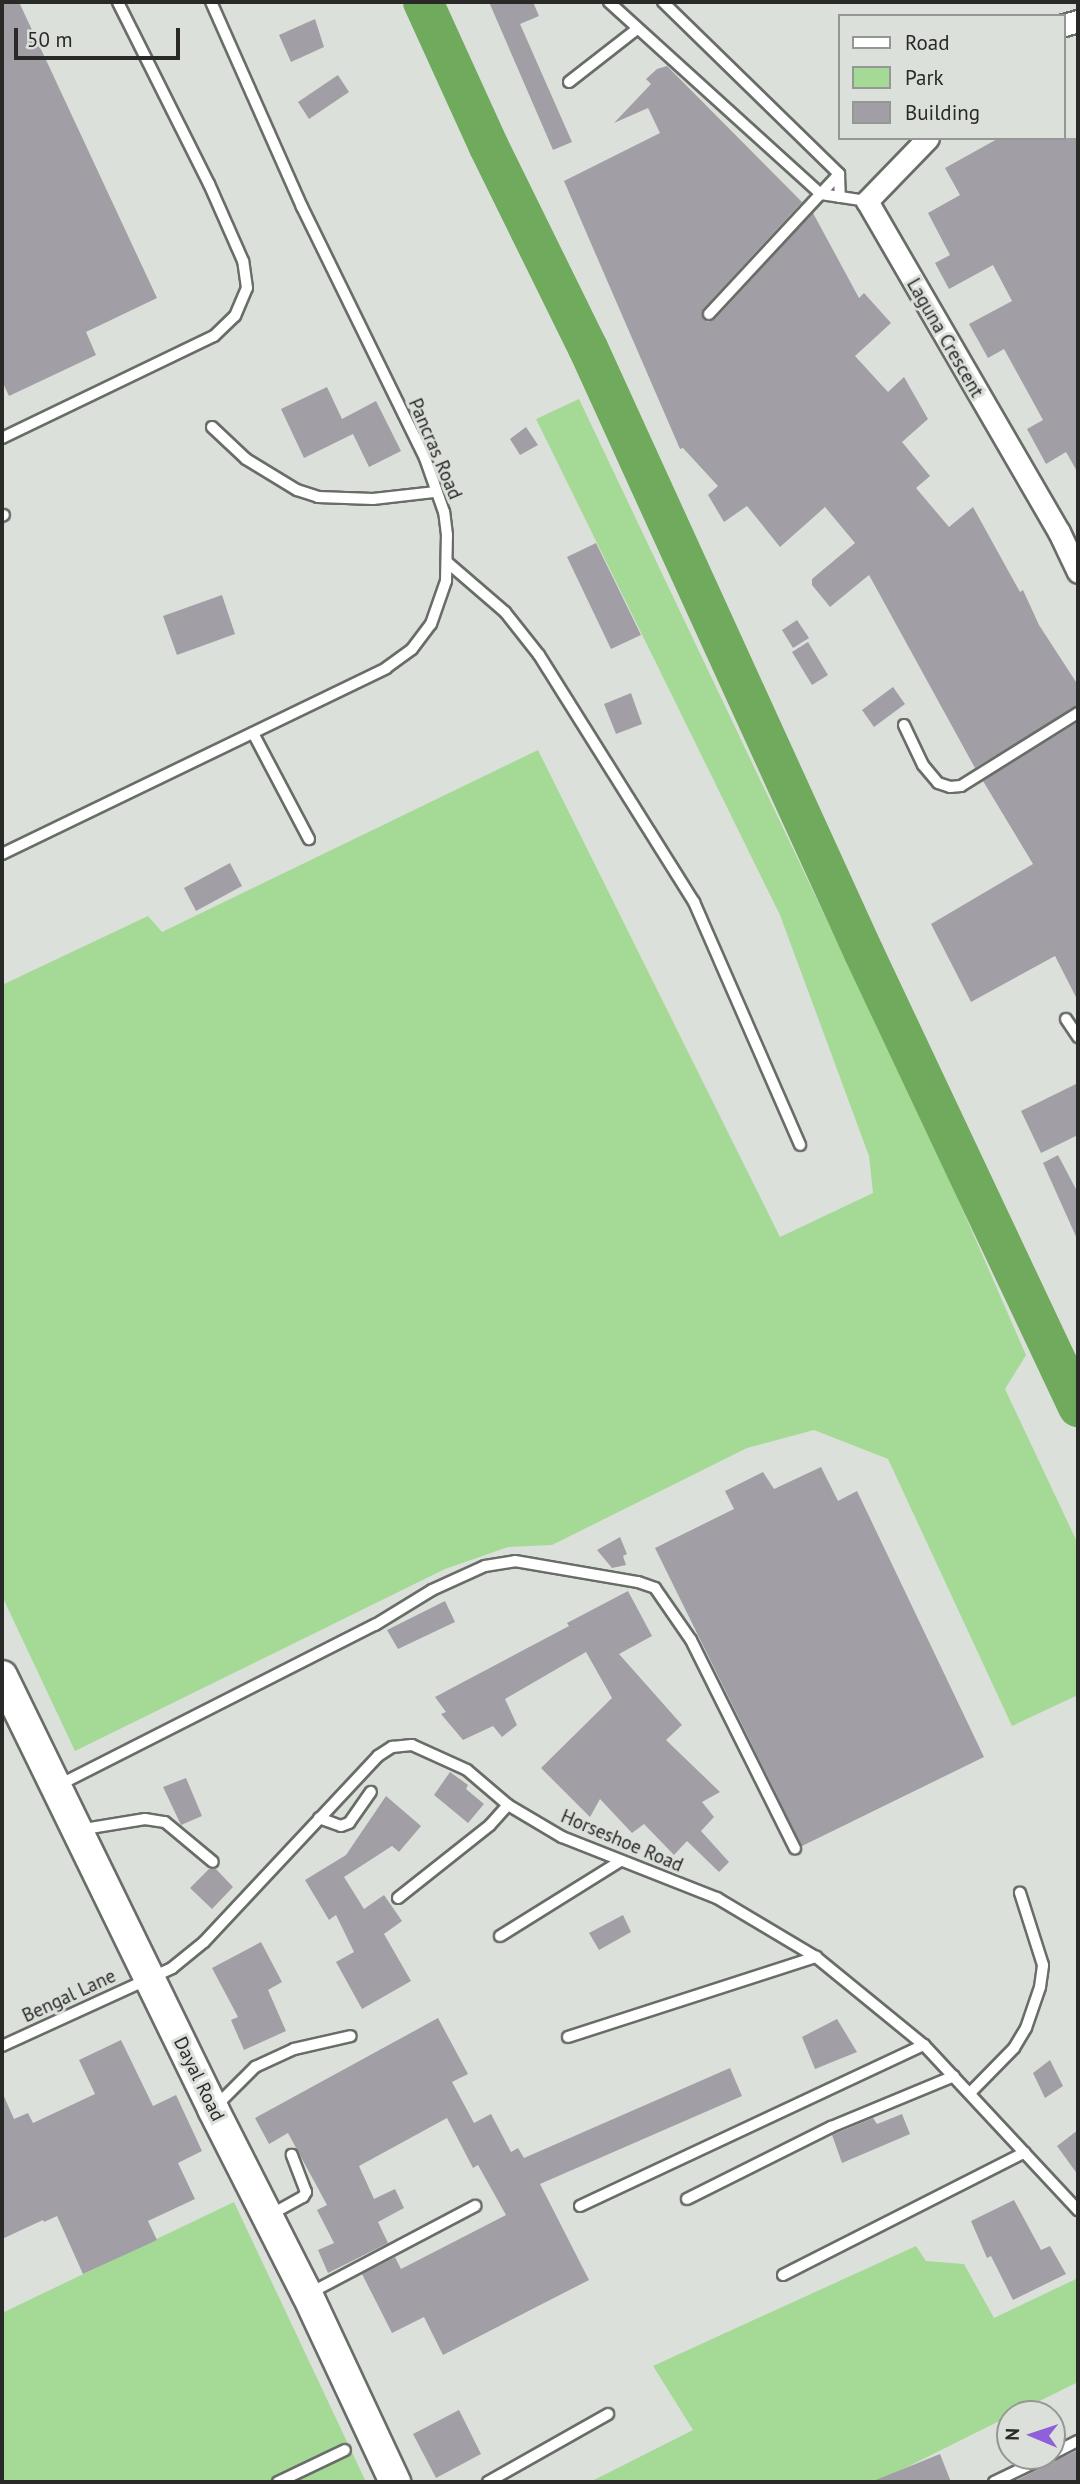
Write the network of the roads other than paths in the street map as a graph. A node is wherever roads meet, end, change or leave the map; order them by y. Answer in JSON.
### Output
{"nodes":[{"id":1,"x":118,"y":2,"type":"edge"},
{"id":2,"x":211,"y":2,"type":"edge"},
{"id":3,"x":609,"y":2,"type":"edge"},
{"id":4,"x":663,"y":2,"type":"edge"},
{"id":5,"x":637,"y":29,"type":"junction"},
{"id":6,"x":569,"y":82,"type":"dead end"},
{"id":7,"x":926,"y":140,"type":"edge"},
{"id":8,"x":839,"y":174,"type":"junction"},
{"id":9,"x":821,"y":194,"type":"junction"},
{"id":10,"x":840,"y":197,"type":"junction"},
{"id":11,"x":867,"y":201,"type":"junction"},
{"id":12,"x":709,"y":314,"type":"dead end"},
{"id":13,"x":212,"y":427,"type":"dead end"},
{"id":14,"x":2,"y":438,"type":"edge"},
{"id":15,"x":434,"y":492,"type":"junction"},
{"id":16,"x":1069,"y":527,"type":"edge"},
{"id":17,"x":447,"y":562,"type":"junction"},
{"id":18,"x":1078,"y":572,"type":"edge"},
{"id":19,"x":1078,"y":713,"type":"edge"},
{"id":20,"x":904,"y":725,"type":"dead end"},
{"id":21,"x":253,"y":733,"type":"junction"},
{"id":22,"x":309,"y":839,"type":"dead end"},
{"id":23,"x":2,"y":854,"type":"edge"},
{"id":24,"x":1066,"y":1019,"type":"dead end"},
{"id":25,"x":1078,"y":1037,"type":"edge"},
{"id":26,"x":800,"y":1145,"type":"dead end"},
{"id":27,"x":2,"y":1676,"type":"edge"},
{"id":28,"x":54,"y":1787,"type":"junction"},
{"id":29,"x":371,"y":1792,"type":"dead end"},
{"id":30,"x":508,"y":1805,"type":"junction"},
{"id":31,"x":318,"y":1818,"type":"junction"},
{"id":32,"x":75,"y":1830,"type":"junction"},
{"id":33,"x":795,"y":1849,"type":"dead end"},
{"id":34,"x":213,"y":1862,"type":"dead end"},
{"id":35,"x":619,"y":1862,"type":"junction"},
{"id":36,"x":1020,"y":1894,"type":"dead end"},
{"id":37,"x":398,"y":1898,"type":"dead end"},
{"id":38,"x":500,"y":1936,"type":"dead end"},
{"id":39,"x":816,"y":1957,"type":"junction"},
{"id":40,"x":151,"y":1978,"type":"junction"},
{"id":41,"x":351,"y":2036,"type":"dead end"},
{"id":42,"x":568,"y":2037,"type":"dead end"},
{"id":43,"x":924,"y":2045,"type":"junction"},
{"id":44,"x":2,"y":2046,"type":"edge"},
{"id":45,"x":954,"y":2076,"type":"junction"},
{"id":46,"x":970,"y":2093,"type":"junction"},
{"id":47,"x":213,"y":2109,"type":"junction"},
{"id":48,"x":1026,"y":2152,"type":"junction"},
{"id":49,"x":292,"y":2155,"type":"dead end"},
{"id":50,"x":687,"y":2199,"type":"dead end"},
{"id":51,"x":475,"y":2206,"type":"dead end"},
{"id":52,"x":580,"y":2206,"type":"dead end"},
{"id":53,"x":1078,"y":2210,"type":"edge"},
{"id":54,"x":268,"y":2217,"type":"junction"},
{"id":55,"x":783,"y":2275,"type":"dead end"},
{"id":56,"x":307,"y":2294,"type":"junction"},
{"id":57,"x":608,"y":2414,"type":"dead end"},
{"id":58,"x":345,"y":2450,"type":"dead end"},
{"id":59,"x":1019,"y":2470,"type":"edge"},
{"id":60,"x":278,"y":2482,"type":"edge"},
{"id":61,"x":395,"y":2482,"type":"edge"},
{"id":62,"x":488,"y":2482,"type":"edge"},
{"id":63,"x":994,"y":2482,"type":"edge"}],
"edges":[{"from":1,"to":14,"type":"lane"},
{"from":2,"to":15,"type":"lane","name":"Pancras Road"},
{"from":3,"to":5,"type":"lane"},
{"from":4,"to":8,"type":"lane"},
{"from":5,"to":6,"type":"lane"},
{"from":5,"to":9,"type":"lane"},
{"from":7,"to":11,"type":"street"},
{"from":8,"to":9,"type":"lane"},
{"from":8,"to":10,"type":"lane"},
{"from":9,"to":10,"type":"lane"},
{"from":9,"to":12,"type":"lane"},
{"from":10,"to":11,"type":"lane"},
{"from":11,"to":16,"type":"street","name":"Laguna Crescent"},
{"from":13,"to":15,"type":"lane"},
{"from":15,"to":17,"type":"lane","name":"Pancras Road"},
{"from":16,"to":18,"type":"street","name":"Laguna Crescent"},
{"from":17,"to":21,"type":"lane","name":"Pancras Road"},
{"from":17,"to":26,"type":"lane"},
{"from":19,"to":20,"type":"lane"},
{"from":21,"to":22,"type":"lane"},
{"from":21,"to":23,"type":"lane","name":"Pancras Road"},
{"from":24,"to":25,"type":"lane"},
{"from":27,"to":28,"type":"street","name":"Dayal Road"},
{"from":28,"to":32,"type":"street","name":"Dayal Road"},
{"from":28,"to":33,"type":"lane"},
{"from":29,"to":31,"type":"lane"},
{"from":30,"to":31,"type":"lane","name":"Horseshoe Road"},
{"from":30,"to":35,"type":"lane","name":"Horseshoe Road"},
{"from":30,"to":37,"type":"lane"},
{"from":31,"to":40,"type":"lane","name":"Horseshoe Road"},
{"from":32,"to":34,"type":"lane"},
{"from":32,"to":40,"type":"street","name":"Dayal Road"},
{"from":35,"to":38,"type":"lane"},
{"from":35,"to":39,"type":"lane","name":"Horseshoe Road"},
{"from":36,"to":46,"type":"lane"},
{"from":39,"to":42,"type":"lane"},
{"from":39,"to":43,"type":"lane","name":"Horseshoe Road"},
{"from":40,"to":44,"type":"lane","name":"Bengal Lane"},
{"from":40,"to":47,"type":"street","name":"Dayal Road"},
{"from":41,"to":47,"type":"lane"},
{"from":43,"to":45,"type":"lane","name":"Horseshoe Road"},
{"from":43,"to":52,"type":"lane"},
{"from":45,"to":46,"type":"lane","name":"Horseshoe Road"},
{"from":45,"to":50,"type":"lane"},
{"from":46,"to":48,"type":"lane","name":"Horseshoe Road"},
{"from":47,"to":54,"type":"street","name":"Dayal Road"},
{"from":48,"to":53,"type":"lane","name":"Horseshoe Road"},
{"from":48,"to":55,"type":"lane"},
{"from":49,"to":54,"type":"lane"},
{"from":51,"to":56,"type":"lane"},
{"from":54,"to":56,"type":"street","name":"Dayal Road"},
{"from":56,"to":61,"type":"street","name":"Dayal Road"},
{"from":57,"to":62,"type":"lane"},
{"from":58,"to":60,"type":"lane"},
{"from":59,"to":63,"type":"lane"}]}
